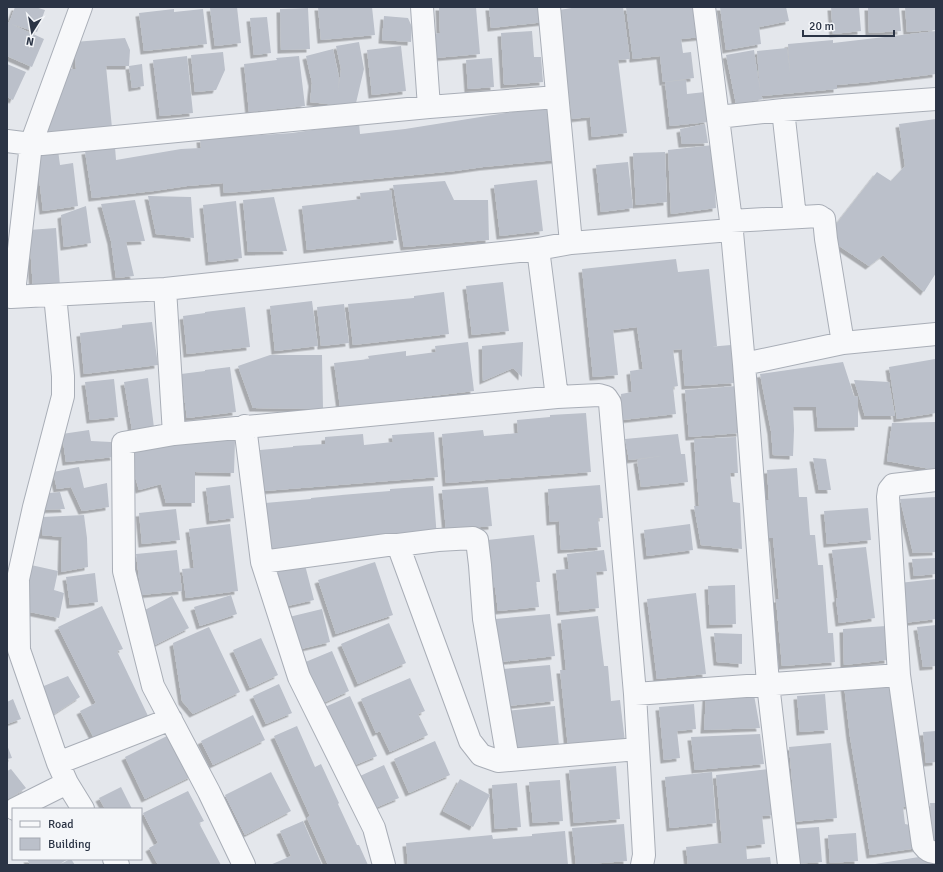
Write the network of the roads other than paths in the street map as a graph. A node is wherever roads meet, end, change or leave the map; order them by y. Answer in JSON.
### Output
{"nodes":[{"id":1,"x":84,"y":7,"type":"edge"},
{"id":2,"x":422,"y":7,"type":"edge"},
{"id":3,"x":549,"y":7,"type":"edge"},
{"id":4,"x":704,"y":7,"type":"edge"},
{"id":5,"x":557,"y":97,"type":"junction"},
{"id":6,"x":936,"y":99,"type":"edge"},
{"id":7,"x":429,"y":108,"type":"junction"},
{"id":8,"x":782,"y":110,"type":"junction"},
{"id":9,"x":718,"y":117,"type":"junction"},
{"id":10,"x":7,"y":140,"type":"edge"},
{"id":11,"x":31,"y":144,"type":"junction"},
{"id":12,"x":796,"y":217,"type":"junction"},
{"id":13,"x":731,"y":225,"type":"junction"},
{"id":14,"x":571,"y":243,"type":"junction"},
{"id":15,"x":538,"y":249,"type":"junction"},
{"id":16,"x":165,"y":289,"type":"junction"},
{"id":17,"x":56,"y":295,"type":"junction"},
{"id":18,"x":9,"y":297,"type":"edge"},
{"id":19,"x":936,"y":334,"type":"edge"},
{"id":20,"x":843,"y":343,"type":"junction"},
{"id":21,"x":744,"y":364,"type":"junction"},
{"id":22,"x":557,"y":397,"type":"junction"},
{"id":23,"x":246,"y":426,"type":"junction"},
{"id":24,"x":174,"y":434,"type":"junction"},
{"id":25,"x":936,"y":480,"type":"edge"},
{"id":26,"x":398,"y":545,"type":"junction"},
{"id":27,"x":262,"y":562,"type":"junction"},
{"id":28,"x":899,"y":675,"type":"junction"},
{"id":29,"x":768,"y":684,"type":"junction"},
{"id":30,"x":635,"y":694,"type":"junction"},
{"id":31,"x":171,"y":719,"type":"junction"},
{"id":32,"x":638,"y":749,"type":"junction"},
{"id":33,"x":508,"y":760,"type":"junction"},
{"id":34,"x":63,"y":773,"type":"junction"},
{"id":35,"x":17,"y":808,"type":"edge"},
{"id":36,"x":82,"y":808,"type":"edge"},
{"id":37,"x":936,"y":852,"type":"edge"},
{"id":38,"x":244,"y":865,"type":"edge"},
{"id":39,"x":384,"y":865,"type":"edge"},
{"id":40,"x":642,"y":865,"type":"edge"},
{"id":41,"x":789,"y":865,"type":"edge"}],
"edges":[{"from":1,"to":11,"type":"street"},
{"from":2,"to":7,"type":"street"},
{"from":3,"to":5,"type":"street"},
{"from":4,"to":9,"type":"street"},
{"from":5,"to":7,"type":"street"},
{"from":5,"to":14,"type":"street"},
{"from":6,"to":8,"type":"street"},
{"from":7,"to":11,"type":"street"},
{"from":8,"to":9,"type":"street"},
{"from":8,"to":12,"type":"street"},
{"from":9,"to":13,"type":"street"},
{"from":10,"to":11,"type":"street"},
{"from":11,"to":18,"type":"street"},
{"from":12,"to":13,"type":"street"},
{"from":12,"to":20,"type":"street"},
{"from":13,"to":14,"type":"street"},
{"from":13,"to":21,"type":"street"},
{"from":14,"to":15,"type":"street"},
{"from":15,"to":16,"type":"street"},
{"from":15,"to":22,"type":"street"},
{"from":16,"to":17,"type":"street"},
{"from":16,"to":24,"type":"street"},
{"from":17,"to":18,"type":"street"},
{"from":17,"to":34,"type":"street"},
{"from":19,"to":20,"type":"street"},
{"from":20,"to":21,"type":"street"},
{"from":21,"to":29,"type":"street"},
{"from":22,"to":23,"type":"street"},
{"from":22,"to":30,"type":"street"},
{"from":23,"to":24,"type":"street"},
{"from":23,"to":27,"type":"street"},
{"from":24,"to":31,"type":"street"},
{"from":25,"to":28,"type":"street"},
{"from":26,"to":27,"type":"street"},
{"from":26,"to":33,"type":"street"},
{"from":26,"to":33,"type":"street"},
{"from":27,"to":39,"type":"street"},
{"from":28,"to":29,"type":"street"},
{"from":28,"to":37,"type":"street"},
{"from":29,"to":30,"type":"street"},
{"from":29,"to":41,"type":"street"},
{"from":30,"to":32,"type":"street"},
{"from":31,"to":34,"type":"street"},
{"from":31,"to":38,"type":"street"},
{"from":32,"to":33,"type":"street"},
{"from":32,"to":40,"type":"street"},
{"from":34,"to":35,"type":"street"},
{"from":34,"to":36,"type":"street"}]}
